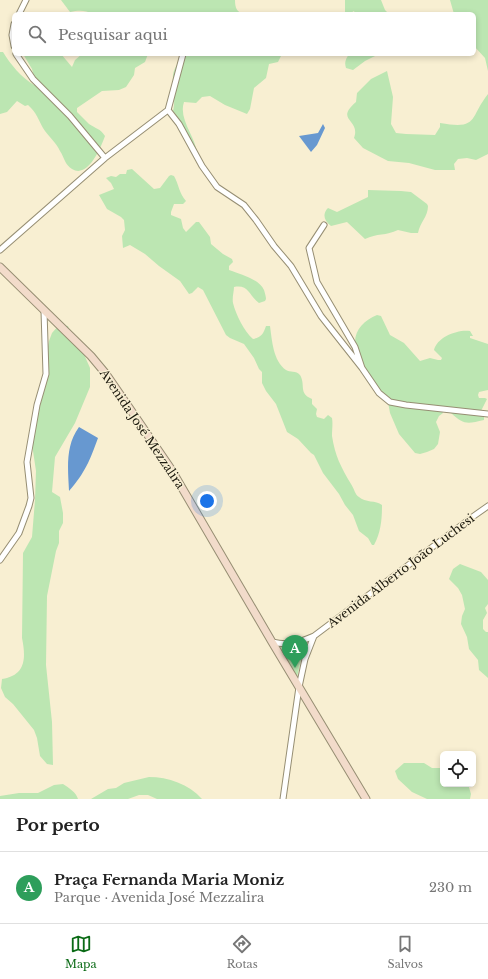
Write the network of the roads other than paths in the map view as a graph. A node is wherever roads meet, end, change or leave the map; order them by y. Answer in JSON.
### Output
{"nodes":[{"id":1,"x":26,"y":0,"type":"edge"},
{"id":2,"x":20,"y":12,"type":"edge"},
{"id":3,"x":17,"y":56,"type":"edge"},
{"id":4,"x":182,"y":56,"type":"edge"},
{"id":5,"x":168,"y":110,"type":"junction"},
{"id":6,"x":105,"y":158,"type":"junction"},
{"id":7,"x":324,"y":225,"type":"dead end"},
{"id":8,"x":0,"y":250,"type":"edge"},
{"id":9,"x":0,"y":267,"type":"edge"},
{"id":10,"x":44,"y":311,"type":"junction"},
{"id":11,"x":362,"y":368,"type":"junction"},
{"id":12,"x":488,"y":414,"type":"edge"},
{"id":13,"x":488,"y":506,"type":"edge"},
{"id":14,"x":0,"y":560,"type":"edge"},
{"id":15,"x":314,"y":636,"type":"junction"},
{"id":16,"x":272,"y":642,"type":"junction"},
{"id":17,"x":299,"y":687,"type":"junction"},
{"id":18,"x":283,"y":799,"type":"edge"},
{"id":19,"x":366,"y":799,"type":"edge"}],
"edges":[{"from":1,"to":2,"type":"street"},
{"from":3,"to":6,"type":"street"},
{"from":4,"to":5,"type":"street"},
{"from":5,"to":6,"type":"street"},
{"from":5,"to":11,"type":"street"},
{"from":6,"to":8,"type":"street"},
{"from":7,"to":11,"type":"street"},
{"from":9,"to":10,"type":"main road","name":"Avenida José Mezzalira"},
{"from":10,"to":14,"type":"street"},
{"from":10,"to":16,"type":"main road","name":"Avenida José Mezzalira"},
{"from":11,"to":12,"type":"street"},
{"from":13,"to":15,"type":"street","name":"Avenida Alberto João Luchesi"},
{"from":15,"to":16,"type":"street"},
{"from":15,"to":17,"type":"street"},
{"from":16,"to":17,"type":"main road","name":"Avenida José Mezzalira"},
{"from":17,"to":18,"type":"street"},
{"from":17,"to":19,"type":"main road","name":"Avenida José Mezzalira"}]}
